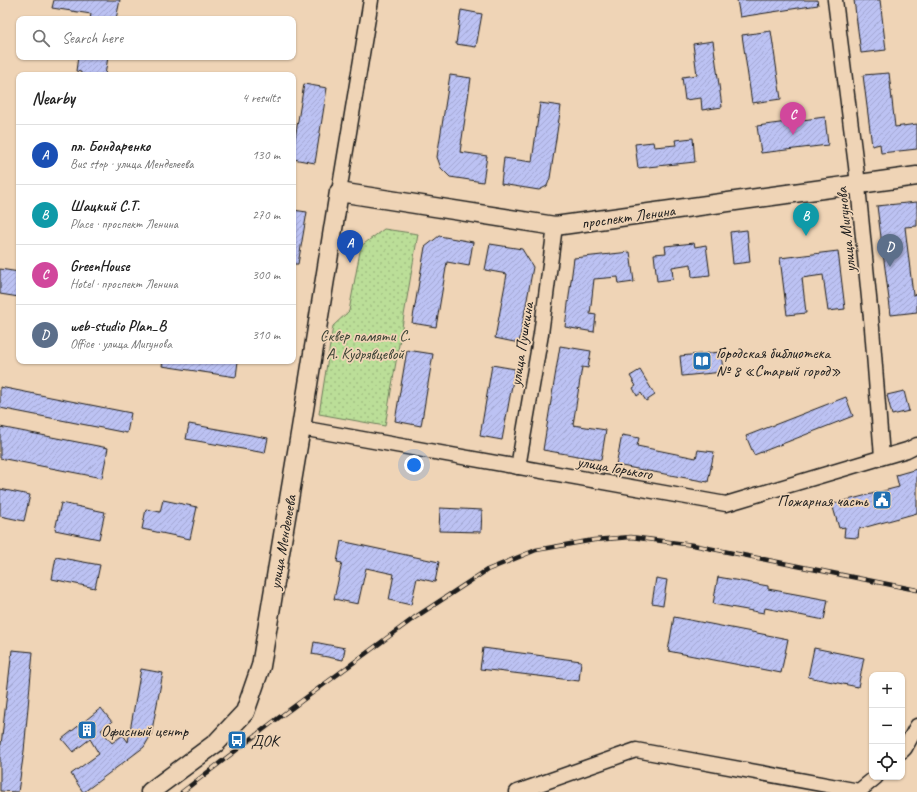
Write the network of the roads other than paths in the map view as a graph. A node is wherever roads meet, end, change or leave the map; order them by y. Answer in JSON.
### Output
{"nodes":[{"id":1,"x":371,"y":0,"type":"edge"},
{"id":2,"x":835,"y":0,"type":"edge"},
{"id":3,"x":917,"y":176,"type":"edge"},
{"id":4,"x":858,"y":184,"type":"junction"},
{"id":5,"x":339,"y":192,"type":"junction"},
{"id":6,"x":555,"y":226,"type":"junction"},
{"id":7,"x":301,"y":428,"type":"junction"},
{"id":8,"x":917,"y":445,"type":"edge"},
{"id":9,"x":882,"y":457,"type":"junction"},
{"id":10,"x":518,"y":467,"type":"junction"},
{"id":11,"x":917,"y":726,"type":"edge"},
{"id":12,"x":905,"y":748,"type":"edge"},
{"id":13,"x":872,"y":780,"type":"edge"},
{"id":14,"x":150,"y":792,"type":"edge"},
{"id":15,"x":517,"y":792,"type":"edge"}],
"edges":[{"from":1,"to":5,"type":"street"},
{"from":2,"to":4,"type":"street","name":"улица Мигунова"},
{"from":3,"to":4,"type":"main road","name":"проспект Ленина"},
{"from":4,"to":6,"type":"main road","name":"проспект Ленина"},
{"from":4,"to":9,"type":"street","name":"улица Мигунова"},
{"from":5,"to":6,"type":"main road","name":"проспект Ленина"},
{"from":5,"to":7,"type":"main road","name":"улица Менделеева"},
{"from":6,"to":10,"type":"street","name":"улица Пушкина"},
{"from":7,"to":10,"type":"street","name":"улица Горького"},
{"from":7,"to":14,"type":"main road","name":"улица Менделеева"},
{"from":8,"to":9,"type":"street","name":"улица Горького"},
{"from":9,"to":10,"type":"street","name":"улица Горького"},
{"from":11,"to":12,"type":"street"},
{"from":13,"to":15,"type":"street"}]}
